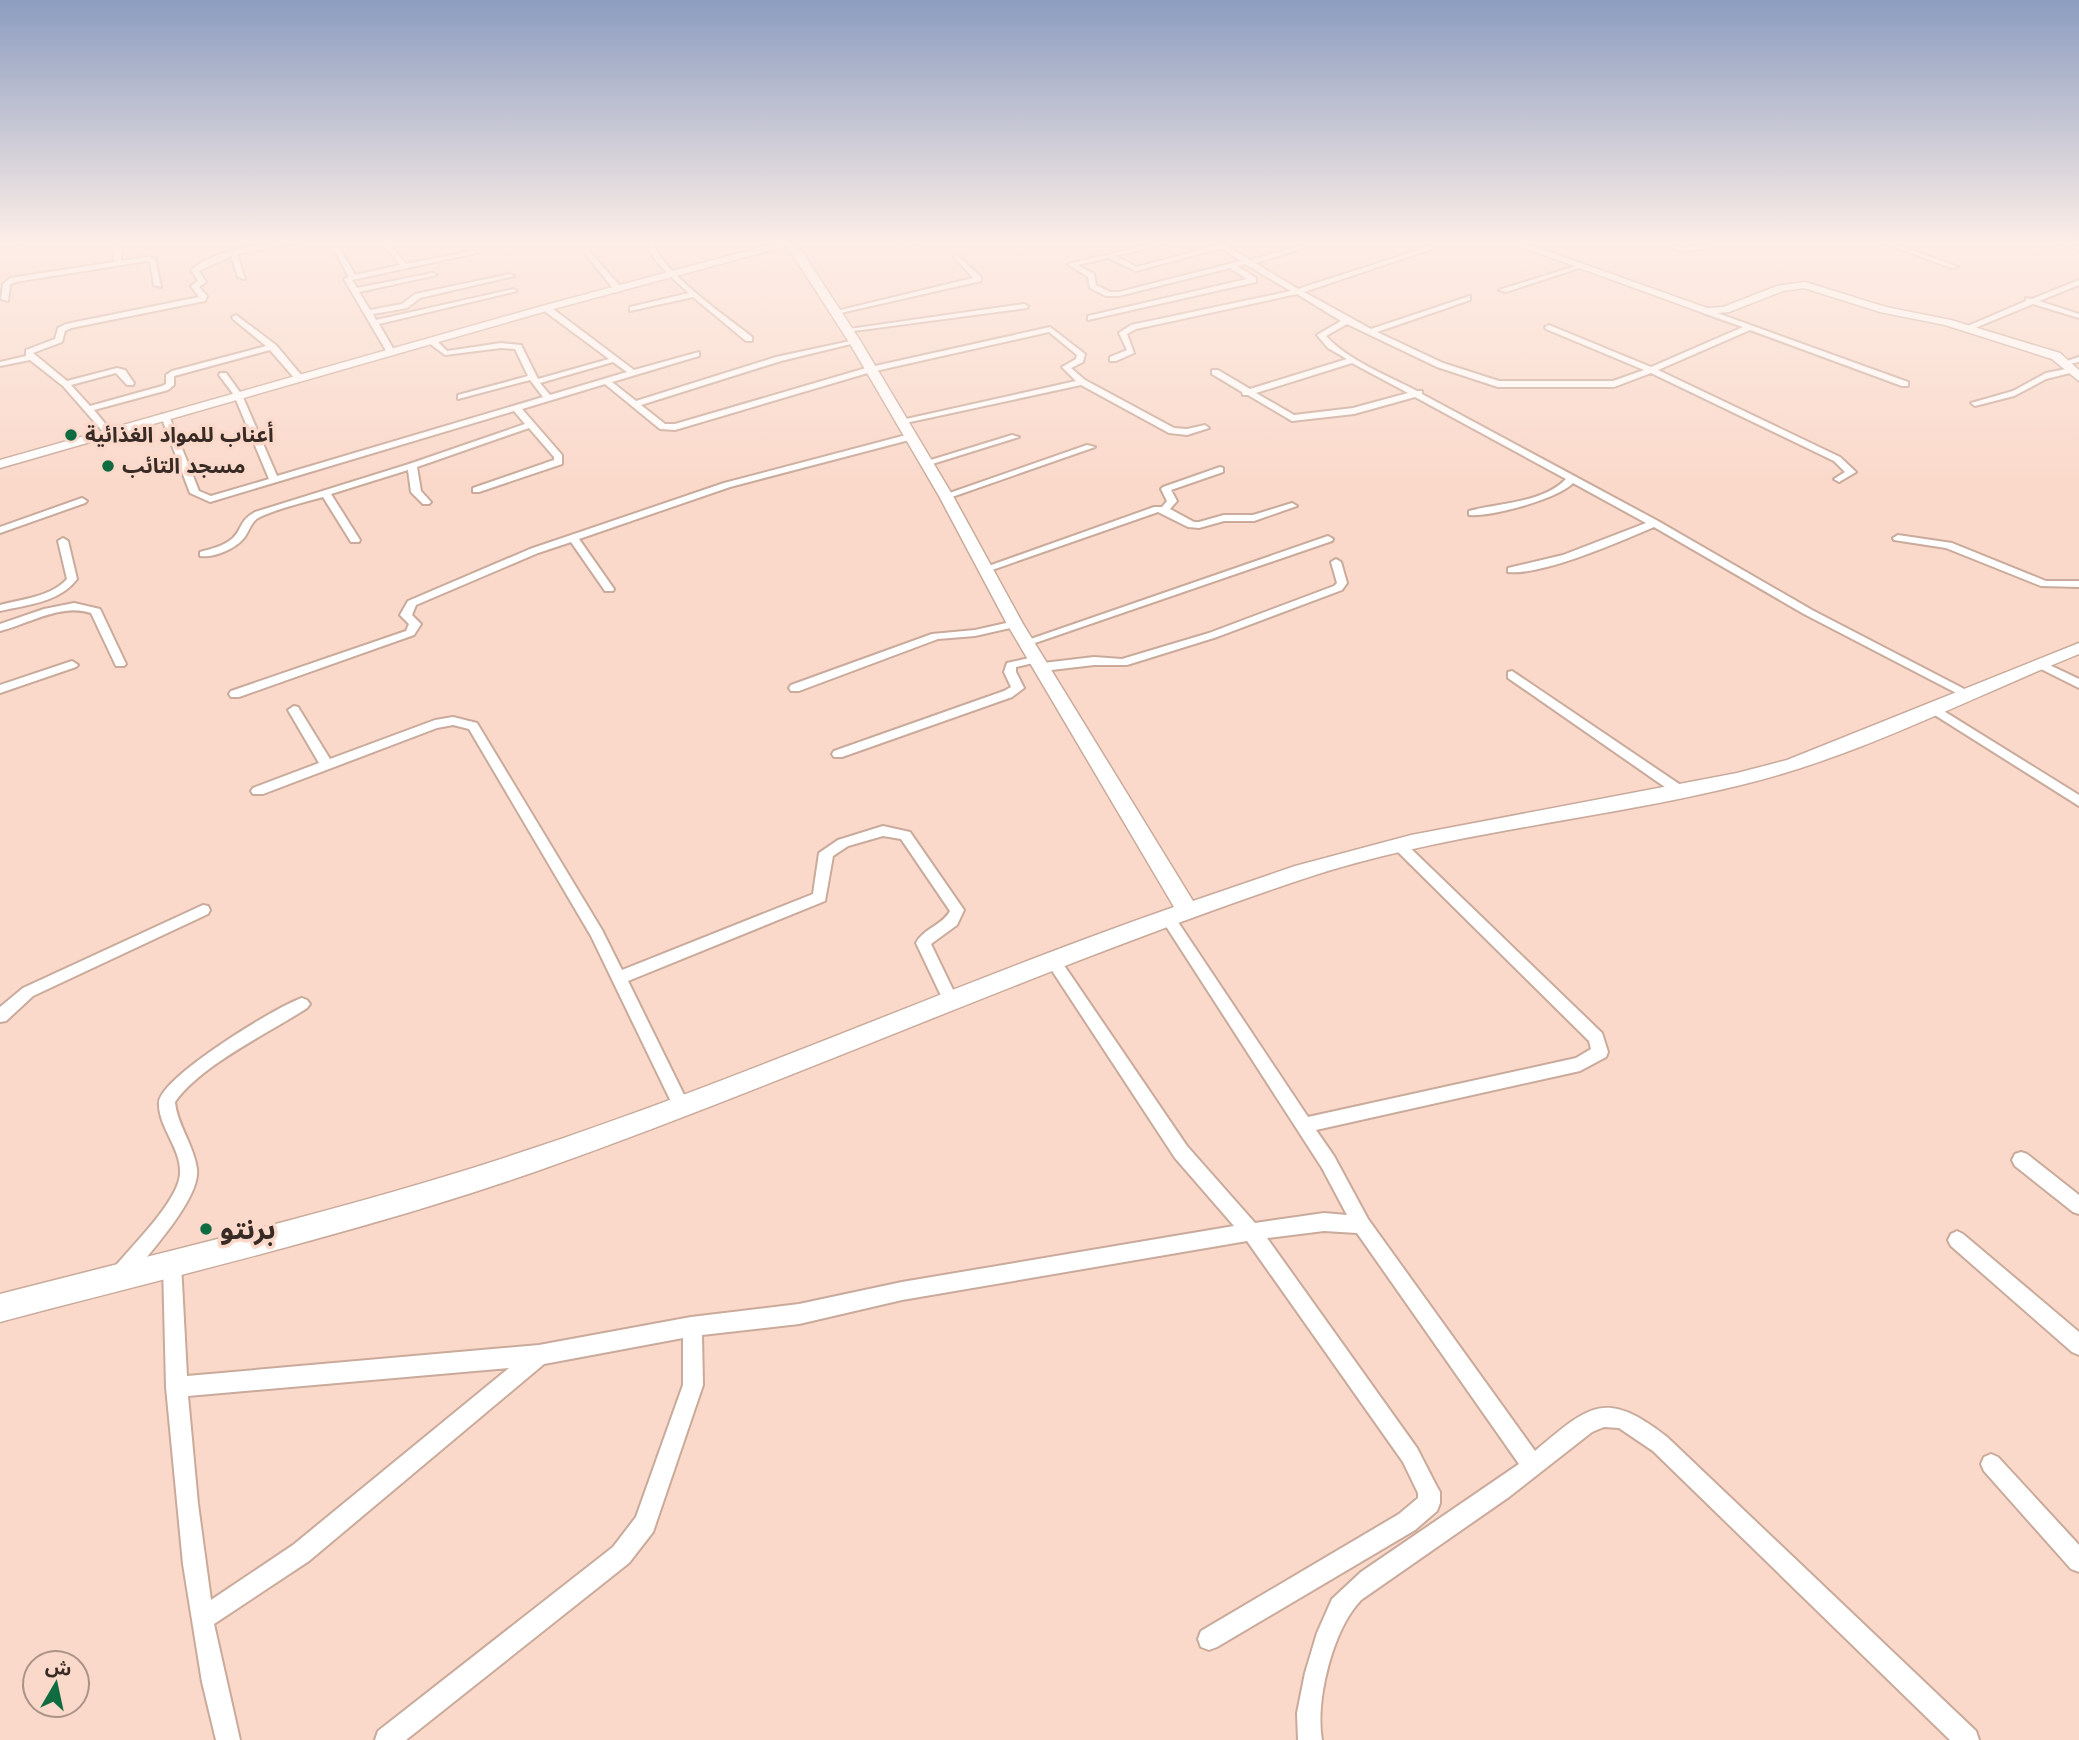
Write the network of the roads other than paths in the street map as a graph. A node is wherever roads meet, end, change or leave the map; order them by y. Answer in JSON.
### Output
{"nodes":[{"id":1,"x":83,"y":323,"type":"edge"},
{"id":2,"x":244,"y":323,"type":"edge"},
{"id":3,"x":374,"y":323,"type":"edge"},
{"id":4,"x":493,"y":323,"type":"edge"},
{"id":5,"x":566,"y":323,"type":"edge"},
{"id":6,"x":730,"y":323,"type":"edge"},
{"id":7,"x":843,"y":323,"type":"edge"},
{"id":8,"x":924,"y":323,"type":"edge"},
{"id":9,"x":1152,"y":323,"type":"edge"},
{"id":10,"x":1343,"y":323,"type":"edge"},
{"id":11,"x":1352,"y":323,"type":"edge"},
{"id":12,"x":1395,"y":323,"type":"edge"},
{"id":13,"x":1739,"y":323,"type":"edge"},
{"id":14,"x":1944,"y":323,"type":"edge"},
{"id":15,"x":1977,"y":323,"type":"edge"},
{"id":16,"x":1549,"y":327,"type":"dead end"},
{"id":17,"x":1749,"y":327,"type":"junction"},
{"id":18,"x":1966,"y":328,"type":"junction"},
{"id":19,"x":1370,"y":332,"type":"junction"},
{"id":20,"x":850,"y":336,"type":"junction"},
{"id":21,"x":749,"y":339,"type":"dead end"},
{"id":22,"x":432,"y":341,"type":"junction"},
{"id":23,"x":273,"y":347,"type":"junction"},
{"id":24,"x":391,"y":352,"type":"junction"},
{"id":25,"x":696,"y":354,"type":"dead end"},
{"id":26,"x":31,"y":358,"type":"junction"},
{"id":27,"x":616,"y":359,"type":"junction"},
{"id":28,"x":1113,"y":359,"type":"dead end"},
{"id":29,"x":2079,"y":359,"type":"edge"},
{"id":30,"x":1353,"y":360,"type":"junction"},
{"id":31,"x":0,"y":364,"type":"edge"},
{"id":32,"x":869,"y":370,"type":"junction"},
{"id":33,"x":1651,"y":370,"type":"junction"},
{"id":34,"x":2072,"y":370,"type":"edge"},
{"id":35,"x":1215,"y":372,"type":"dead end"},
{"id":36,"x":633,"y":373,"type":"junction"},
{"id":37,"x":223,"y":375,"type":"dead end"},
{"id":38,"x":299,"y":378,"type":"junction"},
{"id":39,"x":533,"y":379,"type":"junction"},
{"id":40,"x":607,"y":382,"type":"junction"},
{"id":41,"x":1082,"y":382,"type":"junction"},
{"id":42,"x":130,"y":383,"type":"dead end"},
{"id":43,"x":66,"y":384,"type":"junction"},
{"id":44,"x":1905,"y":384,"type":"dead end"},
{"id":45,"x":1246,"y":393,"type":"junction"},
{"id":46,"x":1419,"y":393,"type":"junction"},
{"id":47,"x":238,"y":395,"type":"junction"},
{"id":48,"x":461,"y":397,"type":"dead end"},
{"id":49,"x":549,"y":399,"type":"junction"},
{"id":50,"x":1975,"y":403,"type":"dead end"},
{"id":51,"x":634,"y":404,"type":"junction"},
{"id":52,"x":516,"y":408,"type":"junction"},
{"id":53,"x":89,"y":409,"type":"junction"},
{"id":54,"x":165,"y":416,"type":"junction"},
{"id":55,"x":901,"y":421,"type":"junction"},
{"id":56,"x":530,"y":425,"type":"junction"},
{"id":57,"x":1205,"y":428,"type":"dead end"},
{"id":58,"x":108,"y":432,"type":"junction"},
{"id":59,"x":910,"y":436,"type":"junction"},
{"id":60,"x":1015,"y":437,"type":"dead end"},
{"id":61,"x":1090,"y":447,"type":"dead end"},
{"id":62,"x":926,"y":463,"type":"junction"},
{"id":63,"x":0,"y":464,"type":"edge"},
{"id":64,"x":412,"y":466,"type":"junction"},
{"id":65,"x":1220,"y":470,"type":"dead end"},
{"id":66,"x":1573,"y":478,"type":"junction"},
{"id":67,"x":274,"y":480,"type":"junction"},
{"id":68,"x":1839,"y":480,"type":"dead end"},
{"id":69,"x":476,"y":490,"type":"dead end"},
{"id":70,"x":325,"y":493,"type":"junction"},
{"id":71,"x":946,"y":496,"type":"junction"},
{"id":72,"x":82,"y":501,"type":"dead end"},
{"id":73,"x":426,"y":502,"type":"dead end"},
{"id":74,"x":1292,"y":506,"type":"dead end"},
{"id":75,"x":1164,"y":510,"type":"junction"},
{"id":76,"x":1472,"y":513,"type":"dead end"},
{"id":77,"x":1654,"y":523,"type":"junction"},
{"id":78,"x":0,"y":530,"type":"edge"},
{"id":79,"x":573,"y":537,"type":"junction"},
{"id":80,"x":1898,"y":538,"type":"dead end"},
{"id":81,"x":1328,"y":539,"type":"dead end"},
{"id":82,"x":355,"y":540,"type":"dead end"},
{"id":83,"x":63,"y":541,"type":"dead end"},
{"id":84,"x":204,"y":554,"type":"dead end"},
{"id":85,"x":1336,"y":562,"type":"dead end"},
{"id":86,"x":985,"y":569,"type":"junction"},
{"id":87,"x":1512,"y":570,"type":"dead end"},
{"id":88,"x":2079,"y":584,"type":"edge"},
{"id":89,"x":608,"y":589,"type":"dead end"},
{"id":90,"x":0,"y":608,"type":"edge"},
{"id":91,"x":1015,"y":624,"type":"junction"},
{"id":92,"x":0,"y":628,"type":"edge"},
{"id":93,"x":1028,"y":642,"type":"junction"},
{"id":94,"x":2079,"y":648,"type":"edge"},
{"id":95,"x":1041,"y":663,"type":"junction"},
{"id":96,"x":120,"y":664,"type":"dead end"},
{"id":97,"x":72,"y":665,"type":"dead end"},
{"id":98,"x":2041,"y":665,"type":"junction"},
{"id":99,"x":1511,"y":675,"type":"dead end"},
{"id":100,"x":2079,"y":684,"type":"edge"},
{"id":101,"x":795,"y":688,"type":"dead end"},
{"id":102,"x":0,"y":690,"type":"edge"},
{"id":103,"x":1966,"y":693,"type":"junction"},
{"id":104,"x":234,"y":694,"type":"dead end"},
{"id":105,"x":1934,"y":709,"type":"junction"},
{"id":106,"x":294,"y":710,"type":"dead end"},
{"id":107,"x":838,"y":754,"type":"dead end"},
{"id":108,"x":326,"y":764,"type":"junction"},
{"id":109,"x":1680,"y":791,"type":"junction"},
{"id":110,"x":258,"y":792,"type":"dead end"},
{"id":111,"x":2079,"y":801,"type":"edge"},
{"id":112,"x":1399,"y":845,"type":"junction"},
{"id":113,"x":203,"y":909,"type":"dead end"},
{"id":114,"x":1177,"y":914,"type":"junction"},
{"id":115,"x":1052,"y":959,"type":"junction"},
{"id":116,"x":619,"y":978,"type":"junction"},
{"id":117,"x":949,"y":998,"type":"junction"},
{"id":118,"x":302,"y":1004,"type":"dead end"},
{"id":119,"x":0,"y":1016,"type":"edge"},
{"id":120,"x":682,"y":1107,"type":"junction"},
{"id":121,"x":1304,"y":1125,"type":"junction"},
{"id":122,"x":2021,"y":1160,"type":"dead end"},
{"id":123,"x":2079,"y":1206,"type":"edge"},
{"id":124,"x":1362,"y":1225,"type":"junction"},
{"id":125,"x":1251,"y":1232,"type":"junction"},
{"id":126,"x":1958,"y":1240,"type":"dead end"},
{"id":127,"x":172,"y":1264,"type":"junction"},
{"id":128,"x":117,"y":1278,"type":"junction"},
{"id":129,"x":0,"y":1308,"type":"edge"},
{"id":130,"x":691,"y":1327,"type":"junction"},
{"id":131,"x":2079,"y":1345,"type":"edge"},
{"id":132,"x":539,"y":1355,"type":"junction"},
{"id":133,"x":176,"y":1387,"type":"junction"},
{"id":134,"x":1991,"y":1464,"type":"dead end"},
{"id":135,"x":1533,"y":1466,"type":"junction"},
{"id":136,"x":2079,"y":1561,"type":"edge"},
{"id":137,"x":203,"y":1618,"type":"junction"},
{"id":138,"x":1209,"y":1639,"type":"dead end"},
{"id":139,"x":228,"y":1740,"type":"edge"},
{"id":140,"x":387,"y":1740,"type":"edge"},
{"id":141,"x":1310,"y":1740,"type":"edge"},
{"id":142,"x":1967,"y":1740,"type":"edge"}],
"edges":[{"from":1,"to":26,"type":"street"},
{"from":2,"to":23,"type":"street"},
{"from":3,"to":24,"type":"street"},
{"from":4,"to":22,"type":"street"},
{"from":5,"to":27,"type":"street"},
{"from":6,"to":21,"type":"street"},
{"from":7,"to":20,"type":"street"},
{"from":8,"to":20,"type":"street"},
{"from":9,"to":28,"type":"street"},
{"from":10,"to":30,"type":"street"},
{"from":11,"to":19,"type":"street"},
{"from":12,"to":19,"type":"street"},
{"from":13,"to":17,"type":"street"},
{"from":14,"to":18,"type":"street"},
{"from":15,"to":18,"type":"street"},
{"from":16,"to":33,"type":"street"},
{"from":17,"to":33,"type":"street"},
{"from":17,"to":44,"type":"street"},
{"from":18,"to":34,"type":"street"},
{"from":19,"to":33,"type":"street"},
{"from":20,"to":32,"type":"street"},
{"from":20,"to":51,"type":"street"},
{"from":22,"to":24,"type":"street"},
{"from":22,"to":39,"type":"street"},
{"from":23,"to":38,"type":"street"},
{"from":23,"to":53,"type":"street"},
{"from":24,"to":38,"type":"street"},
{"from":25,"to":36,"type":"street"},
{"from":26,"to":31,"type":"street"},
{"from":26,"to":43,"type":"street"},
{"from":27,"to":36,"type":"street"},
{"from":27,"to":39,"type":"street"},
{"from":29,"to":34,"type":"street"},
{"from":30,"to":45,"type":"street"},
{"from":30,"to":46,"type":"street"},
{"from":32,"to":41,"type":"street"},
{"from":32,"to":51,"type":"street"},
{"from":32,"to":55,"type":"street"},
{"from":33,"to":68,"type":"street"},
{"from":34,"to":50,"type":"street"},
{"from":35,"to":45,"type":"street"},
{"from":36,"to":40,"type":"street"},
{"from":37,"to":47,"type":"street"},
{"from":38,"to":47,"type":"street"},
{"from":39,"to":48,"type":"street"},
{"from":39,"to":49,"type":"street"},
{"from":40,"to":49,"type":"street"},
{"from":40,"to":51,"type":"street"},
{"from":41,"to":55,"type":"street"},
{"from":41,"to":57,"type":"street"},
{"from":42,"to":43,"type":"street"},
{"from":43,"to":53,"type":"street"},
{"from":45,"to":46,"type":"street"},
{"from":46,"to":66,"type":"street"},
{"from":47,"to":54,"type":"street"},
{"from":47,"to":67,"type":"street"},
{"from":49,"to":52,"type":"street"},
{"from":52,"to":56,"type":"street"},
{"from":52,"to":67,"type":"street"},
{"from":53,"to":58,"type":"street"},
{"from":54,"to":58,"type":"street"},
{"from":54,"to":67,"type":"street"},
{"from":55,"to":59,"type":"street"},
{"from":56,"to":64,"type":"street"},
{"from":56,"to":69,"type":"street"},
{"from":58,"to":63,"type":"street"},
{"from":59,"to":62,"type":"street"},
{"from":59,"to":79,"type":"street"},
{"from":60,"to":62,"type":"street"},
{"from":61,"to":71,"type":"street"},
{"from":62,"to":71,"type":"street"},
{"from":64,"to":70,"type":"street"},
{"from":64,"to":73,"type":"street"},
{"from":65,"to":75,"type":"street"},
{"from":66,"to":76,"type":"street"},
{"from":66,"to":77,"type":"street"},
{"from":70,"to":82,"type":"street"},
{"from":70,"to":84,"type":"street"},
{"from":71,"to":86,"type":"street"},
{"from":72,"to":78,"type":"street"},
{"from":74,"to":75,"type":"street"},
{"from":75,"to":86,"type":"street"},
{"from":77,"to":87,"type":"street"},
{"from":77,"to":103,"type":"street"},
{"from":79,"to":89,"type":"street"},
{"from":79,"to":104,"type":"street"},
{"from":80,"to":88,"type":"street"},
{"from":81,"to":93,"type":"street"},
{"from":83,"to":90,"type":"street"},
{"from":85,"to":95,"type":"street"},
{"from":86,"to":91,"type":"street"},
{"from":91,"to":93,"type":"street"},
{"from":91,"to":101,"type":"street"},
{"from":92,"to":96,"type":"street"},
{"from":93,"to":95,"type":"street"},
{"from":94,"to":98,"type":"street"},
{"from":95,"to":107,"type":"street"},
{"from":95,"to":114,"type":"street"},
{"from":97,"to":102,"type":"street"},
{"from":98,"to":100,"type":"street"},
{"from":98,"to":103,"type":"street"},
{"from":99,"to":109,"type":"street"},
{"from":103,"to":105,"type":"street"},
{"from":105,"to":109,"type":"street"},
{"from":105,"to":111,"type":"street"},
{"from":106,"to":108,"type":"street"},
{"from":108,"to":110,"type":"street"},
{"from":108,"to":116,"type":"street"},
{"from":109,"to":112,"type":"street"},
{"from":112,"to":114,"type":"street"},
{"from":112,"to":121,"type":"street"},
{"from":113,"to":119,"type":"street"},
{"from":114,"to":115,"type":"street"},
{"from":114,"to":121,"type":"street"},
{"from":115,"to":117,"type":"street"},
{"from":115,"to":125,"type":"street"},
{"from":116,"to":117,"type":"street"},
{"from":116,"to":120,"type":"street"},
{"from":117,"to":120,"type":"street"},
{"from":118,"to":128,"type":"street"},
{"from":120,"to":127,"type":"street"},
{"from":121,"to":124,"type":"street"},
{"from":122,"to":123,"type":"street"},
{"from":124,"to":125,"type":"street"},
{"from":124,"to":135,"type":"street"},
{"from":125,"to":130,"type":"street"},
{"from":125,"to":138,"type":"street"},
{"from":126,"to":131,"type":"street"},
{"from":127,"to":128,"type":"street"},
{"from":127,"to":133,"type":"street"},
{"from":128,"to":129,"type":"street"},
{"from":130,"to":132,"type":"street"},
{"from":130,"to":140,"type":"street"},
{"from":132,"to":133,"type":"street"},
{"from":132,"to":137,"type":"street"},
{"from":133,"to":137,"type":"street"},
{"from":134,"to":136,"type":"street"},
{"from":135,"to":141,"type":"street"},
{"from":135,"to":142,"type":"street"},
{"from":137,"to":139,"type":"street"}]}
